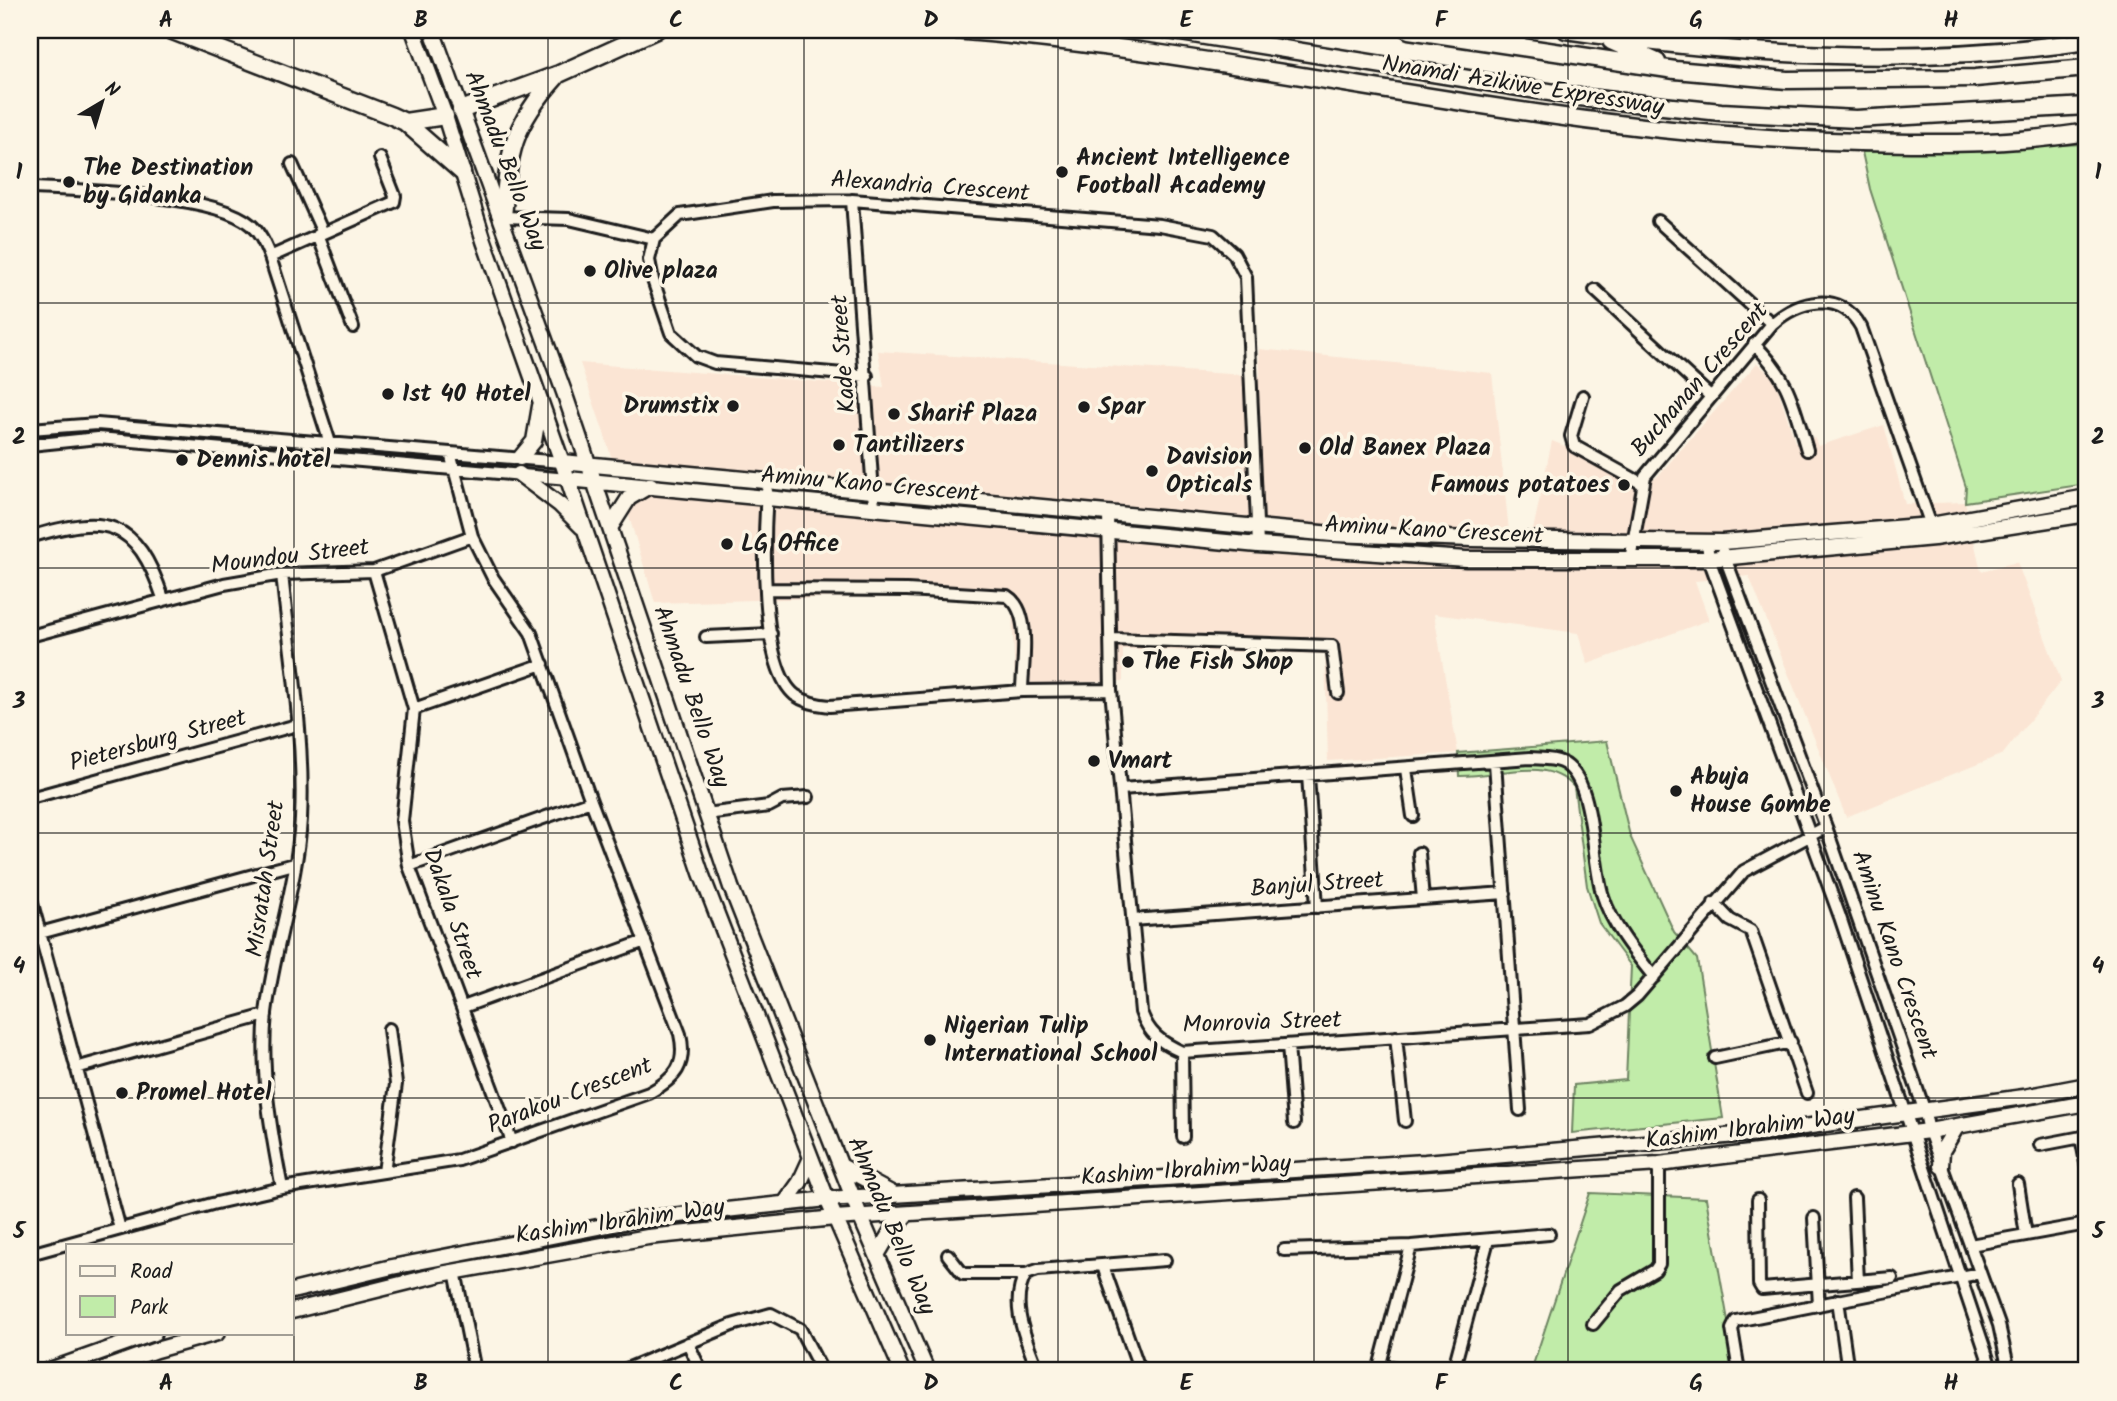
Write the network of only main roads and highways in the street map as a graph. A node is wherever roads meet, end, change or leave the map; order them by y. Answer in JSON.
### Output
{"nodes":[{"id":1,"x":170,"y":30,"type":"edge"},
{"id":2,"x":413,"y":30,"type":"edge"},
{"id":3,"x":656,"y":30,"type":"edge"},
{"id":4,"x":964,"y":30,"type":"edge"},
{"id":5,"x":1168,"y":30,"type":"edge"},
{"id":6,"x":1409,"y":30,"type":"edge"},
{"id":7,"x":1566,"y":30,"type":"edge"},
{"id":8,"x":433,"y":34,"type":"edge"},
{"id":9,"x":1597,"y":35,"type":"junction"},
{"id":10,"x":2087,"y":41,"type":"edge"},
{"id":11,"x":2087,"y":68,"type":"edge"},
{"id":12,"x":1675,"y":70,"type":"junction"},
{"id":13,"x":559,"y":74,"type":"junction"},
{"id":14,"x":2087,"y":106,"type":"edge"},
{"id":15,"x":461,"y":110,"type":"junction"},
{"id":16,"x":445,"y":116,"type":"junction"},
{"id":17,"x":405,"y":122,"type":"junction"},
{"id":18,"x":2087,"y":132,"type":"edge"},
{"id":19,"x":462,"y":172,"type":"junction"},
{"id":20,"x":503,"y":217,"type":"junction"},
{"id":21,"x":541,"y":402,"type":"junction"},
{"id":22,"x":583,"y":446,"type":"junction"},
{"id":23,"x":520,"y":458,"type":"road end"},
{"id":24,"x":562,"y":462,"type":"junction"},
{"id":25,"x":589,"y":464,"type":"junction"},
{"id":26,"x":605,"y":466,"type":"junction"},
{"id":27,"x":519,"y":474,"type":"road end"},
{"id":28,"x":568,"y":479,"type":"junction"},
{"id":29,"x":595,"y":480,"type":"junction"},
{"id":30,"x":650,"y":485,"type":"junction"},
{"id":31,"x":2087,"y":497,"type":"edge"},
{"id":32,"x":874,"y":499,"type":"junction"},
{"id":33,"x":2087,"y":514,"type":"edge"},
{"id":34,"x":610,"y":528,"type":"junction"},
{"id":35,"x":585,"y":530,"type":"junction"},
{"id":36,"x":1933,"y":531,"type":"junction"},
{"id":37,"x":1723,"y":549,"type":"junction"},
{"id":38,"x":2087,"y":1085,"type":"edge"},
{"id":39,"x":2087,"y":1103,"type":"edge"},
{"id":40,"x":1957,"y":1126,"type":"junction"},
{"id":41,"x":811,"y":1158,"type":"junction"},
{"id":42,"x":841,"y":1166,"type":"junction"},
{"id":43,"x":1941,"y":1166,"type":"road end"},
{"id":44,"x":898,"y":1196,"type":"junction"},
{"id":45,"x":853,"y":1198,"type":"junction"},
{"id":46,"x":827,"y":1199,"type":"junction"},
{"id":47,"x":785,"y":1203,"type":"junction"},
{"id":48,"x":906,"y":1214,"type":"junction"},
{"id":49,"x":861,"y":1217,"type":"junction"},
{"id":50,"x":835,"y":1219,"type":"junction"},
{"id":51,"x":808,"y":1221,"type":"junction"},
{"id":52,"x":849,"y":1249,"type":"junction"},
{"id":53,"x":877,"y":1255,"type":"junction"},
{"id":54,"x":294,"y":1292,"type":"edge"},
{"id":55,"x":294,"y":1311,"type":"edge"},
{"id":56,"x":151,"y":1334,"type":"edge"},
{"id":57,"x":213,"y":1334,"type":"edge"},
{"id":58,"x":47,"y":1371,"type":"edge"},
{"id":59,"x":98,"y":1371,"type":"edge"},
{"id":60,"x":902,"y":1371,"type":"edge"},
{"id":61,"x":927,"y":1371,"type":"edge"}],
"edges":[{"from":1,"to":17,"type":"highway"},
{"from":2,"to":16,"type":"main road","name":"Ahmadu Bello Way"},
{"from":3,"to":13,"type":"highway"},
{"from":4,"to":18,"type":"highway","name":"Nnamdi Azikiwe Expressway"},
{"from":5,"to":14,"type":"highway","name":"Nnamdi Azikiwe Expressway"},
{"from":6,"to":12,"type":"highway","name":"Nnamdi Azikiwe Expressway"},
{"from":7,"to":9,"type":"highway"},
{"from":8,"to":15,"type":"main road","name":"Ahmadu Bello Way"},
{"from":9,"to":10,"type":"highway"},
{"from":9,"to":12,"type":"highway"},
{"from":11,"to":12,"type":"highway","name":"Nnamdi Azikiwe Expressway"},
{"from":13,"to":15,"type":"highway"},
{"from":13,"to":20,"type":"highway"},
{"from":15,"to":20,"type":"main road","name":"Ahmadu Bello Way"},
{"from":16,"to":17,"type":"highway"},
{"from":16,"to":19,"type":"main road","name":"Ahmadu Bello Way"},
{"from":17,"to":19,"type":"highway"},
{"from":19,"to":21,"type":"main road","name":"Ahmadu Bello Way"},
{"from":20,"to":22,"type":"main road","name":"Ahmadu Bello Way"},
{"from":21,"to":23,"type":"main road"},
{"from":21,"to":24,"type":"main road","name":"Ahmadu Bello Way"},
{"from":22,"to":25,"type":"main road","name":"Ahmadu Bello Way"},
{"from":22,"to":26,"type":"main road"},
{"from":24,"to":25,"type":"main road","name":"Aminu Kano Crescent"},
{"from":24,"to":28,"type":"main road","name":"Ahmadu Bello Way"},
{"from":25,"to":26,"type":"main road","name":"Aminu Kano Crescent"},
{"from":25,"to":29,"type":"main road","name":"Ahmadu Bello Way"},
{"from":26,"to":32,"type":"main road","name":"Aminu Kano Crescent"},
{"from":27,"to":35,"type":"main road"},
{"from":28,"to":29,"type":"main road","name":"Aminu Kano Crescent"},
{"from":28,"to":35,"type":"main road","name":"Ahmadu Bello Way"},
{"from":29,"to":30,"type":"main road","name":"Aminu Kano Crescent"},
{"from":29,"to":34,"type":"main road","name":"Ahmadu Bello Way"},
{"from":30,"to":32,"type":"main road","name":"Aminu Kano Crescent"},
{"from":30,"to":34,"type":"main road"},
{"from":31,"to":36,"type":"main road","name":"Aminu Kano Crescent"},
{"from":32,"to":37,"type":"main road","name":"Aminu Kano Crescent"},
{"from":32,"to":37,"type":"main road","name":"Aminu Kano Crescent"},
{"from":33,"to":36,"type":"main road","name":"Aminu Kano Crescent"},
{"from":34,"to":42,"type":"main road","name":"Ahmadu Bello Way"},
{"from":35,"to":41,"type":"main road","name":"Ahmadu Bello Way"},
{"from":36,"to":37,"type":"main road","name":"Aminu Kano Crescent"},
{"from":38,"to":44,"type":"main road","name":"Kashim Ibrahim Way"},
{"from":39,"to":40,"type":"main road","name":"Kashim Ibrahim Way"},
{"from":40,"to":43,"type":"main road"},
{"from":40,"to":48,"type":"main road","name":"Kashim Ibrahim Way"},
{"from":41,"to":46,"type":"main road","name":"Ahmadu Bello Way"},
{"from":41,"to":47,"type":"main road"},
{"from":42,"to":44,"type":"main road"},
{"from":42,"to":45,"type":"main road","name":"Ahmadu Bello Way"},
{"from":44,"to":45,"type":"main road","name":"Kashim Ibrahim Way"},
{"from":45,"to":46,"type":"main road","name":"Kashim Ibrahim Way"},
{"from":45,"to":49,"type":"main road","name":"Ahmadu Bello Way"},
{"from":46,"to":47,"type":"main road","name":"Kashim Ibrahim Way"},
{"from":46,"to":50,"type":"main road","name":"Ahmadu Bello Way"},
{"from":47,"to":54,"type":"main road","name":"Kashim Ibrahim Way"},
{"from":48,"to":49,"type":"main road","name":"Kashim Ibrahim Way"},
{"from":48,"to":53,"type":"main road"},
{"from":49,"to":50,"type":"main road","name":"Kashim Ibrahim Way"},
{"from":49,"to":53,"type":"main road","name":"Ahmadu Bello Way"},
{"from":50,"to":51,"type":"main road","name":"Kashim Ibrahim Way"},
{"from":50,"to":52,"type":"main road","name":"Ahmadu Bello Way"},
{"from":51,"to":52,"type":"main road"},
{"from":51,"to":55,"type":"main road","name":"Kashim Ibrahim Way"},
{"from":52,"to":60,"type":"main road","name":"Ahmadu Bello Way"},
{"from":53,"to":61,"type":"main road","name":"Ahmadu Bello Way"},
{"from":56,"to":58,"type":"main road"},
{"from":57,"to":59,"type":"main road"}]}
